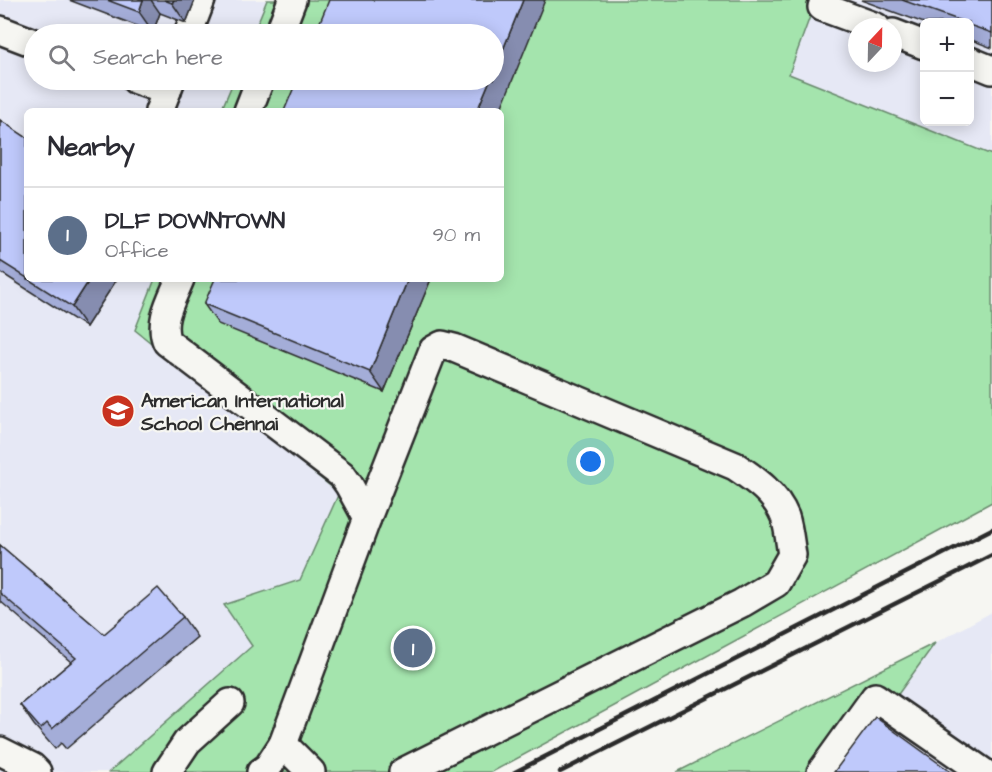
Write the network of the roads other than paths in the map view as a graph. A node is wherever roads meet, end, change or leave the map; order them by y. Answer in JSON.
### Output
{"nodes":[{"id":1,"x":201,"y":0,"type":"edge"},
{"id":2,"x":292,"y":0,"type":"edge"},
{"id":3,"x":825,"y":0,"type":"edge"},
{"id":4,"x":852,"y":18,"type":"edge"},
{"id":5,"x":192,"y":24,"type":"edge"},
{"id":6,"x":283,"y":24,"type":"edge"},
{"id":7,"x":0,"y":30,"type":"edge"},
{"id":8,"x":902,"y":36,"type":"edge"},
{"id":9,"x":24,"y":39,"type":"edge"},
{"id":10,"x":920,"y":43,"type":"edge"},
{"id":11,"x":974,"y":63,"type":"edge"},
{"id":12,"x":992,"y":70,"type":"edge"},
{"id":13,"x":256,"y":90,"type":"edge"},
{"id":14,"x":249,"y":108,"type":"edge"},
{"id":15,"x":179,"y":282,"type":"edge"},
{"id":16,"x":367,"y":518,"type":"junction"},
{"id":17,"x":230,"y":703,"type":"dead end"},
{"id":18,"x":283,"y":744,"type":"junction"},
{"id":19,"x":0,"y":751,"type":"edge"},
{"id":20,"x":37,"y":772,"type":"edge"},
{"id":21,"x":167,"y":772,"type":"edge"},
{"id":22,"x":261,"y":772,"type":"edge"},
{"id":23,"x":311,"y":772,"type":"edge"},
{"id":24,"x":403,"y":772,"type":"edge"},
{"id":25,"x":821,"y":772,"type":"edge"},
{"id":26,"x":983,"y":772,"type":"edge"}],
"edges":[{"from":1,"to":5,"type":"lane"},
{"from":2,"to":6,"type":"lane"},
{"from":3,"to":4,"type":"lane"},
{"from":7,"to":9,"type":"lane"},
{"from":8,"to":10,"type":"lane"},
{"from":11,"to":12,"type":"lane"},
{"from":13,"to":14,"type":"lane"},
{"from":15,"to":16,"type":"lane"},
{"from":16,"to":18,"type":"lane"},
{"from":16,"to":24,"type":"lane"},
{"from":17,"to":21,"type":"lane"},
{"from":18,"to":22,"type":"lane"},
{"from":18,"to":23,"type":"lane"},
{"from":19,"to":20,"type":"lane"},
{"from":25,"to":26,"type":"lane"}]}
